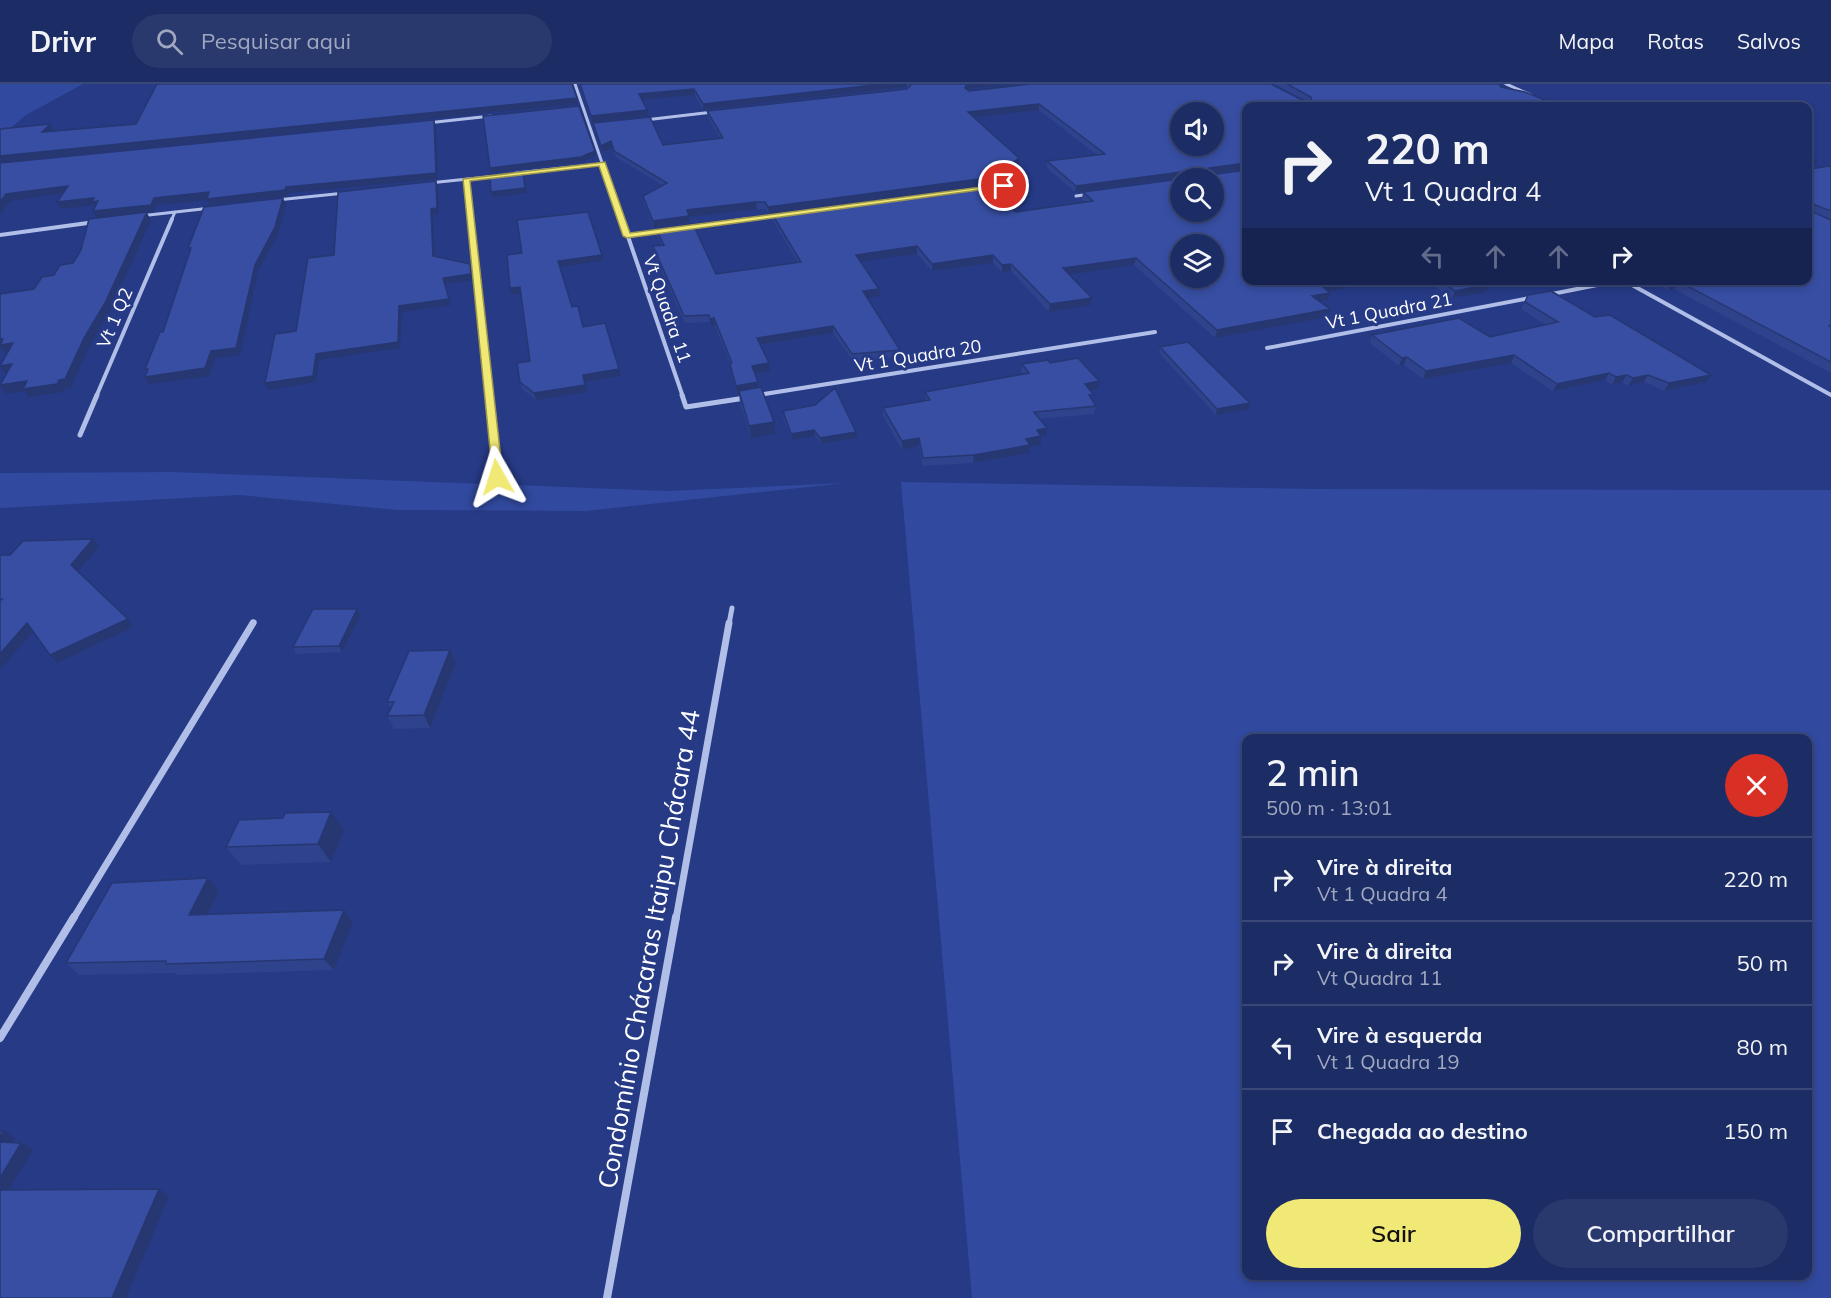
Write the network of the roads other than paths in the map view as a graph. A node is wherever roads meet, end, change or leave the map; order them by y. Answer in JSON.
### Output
{"nodes":[{"id":1,"x":575,"y":84,"type":"edge"},
{"id":2,"x":1506,"y":84,"type":"edge"},
{"id":3,"x":1538,"y":98,"type":"edge"},
{"id":4,"x":719,"y":111,"type":"edge"},
{"id":5,"x":500,"y":116,"type":"edge"},
{"id":6,"x":636,"y":121,"type":"edge"},
{"id":7,"x":417,"y":124,"type":"edge"},
{"id":8,"x":601,"y":124,"type":"edge"},
{"id":9,"x":589,"y":126,"type":"junction"},
{"id":10,"x":602,"y":164,"type":"junction"},
{"id":11,"x":512,"y":174,"type":"edge"},
{"id":12,"x":501,"y":175,"type":"edge"},
{"id":13,"x":467,"y":179,"type":"junction"},
{"id":14,"x":420,"y":184,"type":"edge"},
{"id":15,"x":1004,"y":186,"type":"dead end"},
{"id":16,"x":980,"y":189,"type":"edge"},
{"id":17,"x":350,"y":192,"type":"edge"},
{"id":18,"x":1100,"y":193,"type":"edge"},
{"id":19,"x":1076,"y":196,"type":"edge"},
{"id":20,"x":268,"y":201,"type":"edge"},
{"id":21,"x":222,"y":207,"type":"edge"},
{"id":22,"x":175,"y":212,"type":"junction"},
{"id":23,"x":792,"y":214,"type":"edge"},
{"id":24,"x":128,"y":218,"type":"edge"},
{"id":25,"x":105,"y":221,"type":"edge"},
{"id":26,"x":0,"y":235,"type":"edge"},
{"id":27,"x":627,"y":236,"type":"junction"},
{"id":28,"x":1596,"y":285,"type":"edge"},
{"id":29,"x":1631,"y":285,"type":"edge"},
{"id":30,"x":1155,"y":332,"type":"dead end"},
{"id":31,"x":1267,"y":348,"type":"dead end"},
{"id":32,"x":1831,"y":395,"type":"edge"},
{"id":33,"x":686,"y":407,"type":"joint"},
{"id":34,"x":80,"y":435,"type":"dead end"},
{"id":35,"x":497,"y":477,"type":"dead end"},
{"id":36,"x":732,"y":608,"type":"dead end"},
{"id":37,"x":254,"y":622,"type":"dead end"},
{"id":38,"x":0,"y":1038,"type":"edge"},
{"id":39,"x":606,"y":1298,"type":"edge"}],
"edges":[{"from":1,"to":9,"type":"street","name":"Vt Quadra 11"},
{"from":2,"to":3,"type":"street"},
{"from":4,"to":6,"type":"street"},
{"from":5,"to":7,"type":"street"},
{"from":8,"to":9,"type":"street"},
{"from":9,"to":10,"type":"street","name":"Vt Quadra 11"},
{"from":10,"to":11,"type":"street"},
{"from":10,"to":27,"type":"street","name":"Vt Quadra 11"},
{"from":12,"to":13,"type":"street"},
{"from":13,"to":14,"type":"street"},
{"from":13,"to":35,"type":"street"},
{"from":15,"to":16,"type":"street"},
{"from":17,"to":20,"type":"street"},
{"from":18,"to":19,"type":"street"},
{"from":21,"to":22,"type":"street"},
{"from":22,"to":24,"type":"street"},
{"from":22,"to":34,"type":"street","name":"Vt 1 Q2"},
{"from":23,"to":27,"type":"street"},
{"from":25,"to":26,"type":"street"},
{"from":27,"to":33,"type":"street","name":"Vt Quadra 11"},
{"from":28,"to":31,"type":"street","name":"Vt 1 Quadra 21"},
{"from":29,"to":32,"type":"street"},
{"from":30,"to":33,"type":"street","name":"Vt 1 Quadra 20"},
{"from":36,"to":39,"type":"street","name":"Condomínio Chácaras Itaipu Chácara 44"},
{"from":37,"to":38,"type":"street"}]}
